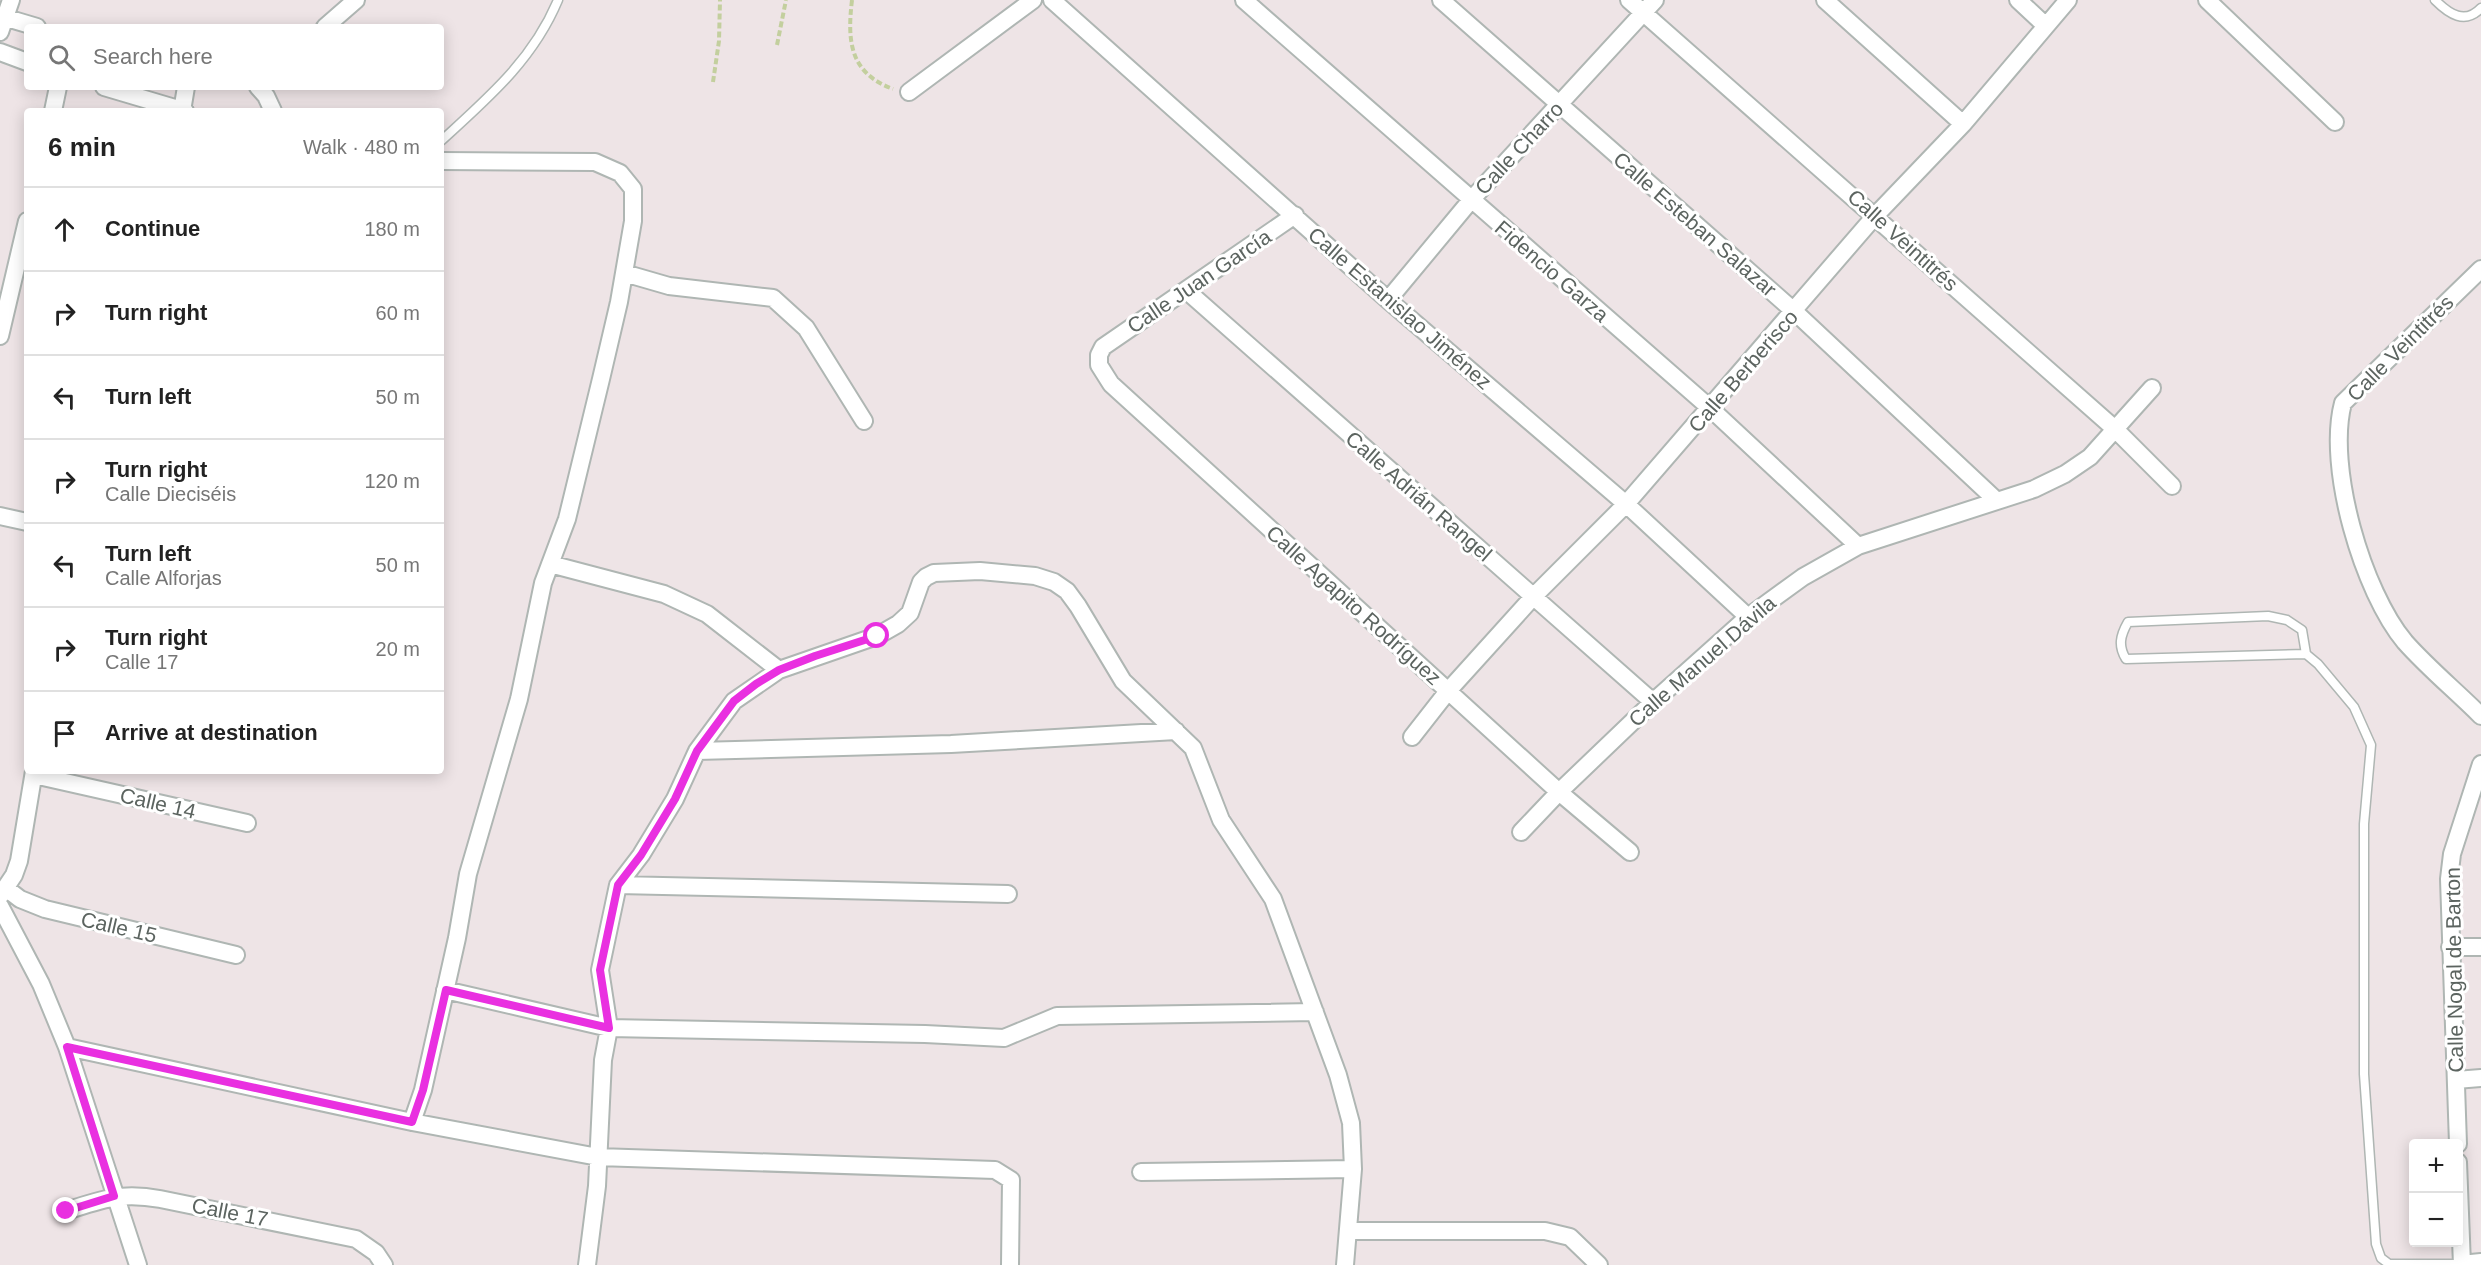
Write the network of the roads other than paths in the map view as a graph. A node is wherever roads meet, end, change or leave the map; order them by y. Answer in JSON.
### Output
{"nodes":[{"id":1,"x":11,"y":0,"type":"edge"},
{"id":2,"x":357,"y":0,"type":"edge"},
{"id":3,"x":558,"y":0,"type":"edge"},
{"id":4,"x":1034,"y":0,"type":"edge"},
{"id":5,"x":1052,"y":0,"type":"edge"},
{"id":6,"x":1244,"y":0,"type":"edge"},
{"id":7,"x":1441,"y":0,"type":"edge"},
{"id":8,"x":1629,"y":0,"type":"edge"},
{"id":9,"x":1655,"y":0,"type":"edge"},
{"id":10,"x":1825,"y":0,"type":"edge"},
{"id":11,"x":2018,"y":0,"type":"edge"},
{"id":12,"x":2068,"y":0,"type":"edge"},
{"id":13,"x":2207,"y":0,"type":"edge"},
{"id":14,"x":2435,"y":0,"type":"edge"},
{"id":15,"x":2481,"y":8,"type":"edge"},
{"id":16,"x":1643,"y":13,"type":"junction"},
{"id":17,"x":2,"y":22,"type":"edge"},
{"id":18,"x":329,"y":24,"type":"edge"},
{"id":19,"x":24,"y":25,"type":"edge"},
{"id":20,"x":2046,"y":26,"type":"junction"},
{"id":21,"x":0,"y":52,"type":"edge"},
{"id":22,"x":24,"y":61,"type":"edge"},
{"id":23,"x":57,"y":90,"type":"edge"},
{"id":24,"x":114,"y":90,"type":"edge"},
{"id":25,"x":186,"y":90,"type":"edge"},
{"id":26,"x":261,"y":90,"type":"edge"},
{"id":27,"x":909,"y":92,"type":"road end"},
{"id":28,"x":1558,"y":105,"type":"junction"},
{"id":29,"x":54,"y":108,"type":"edge"},
{"id":30,"x":173,"y":108,"type":"edge"},
{"id":31,"x":183,"y":108,"type":"edge"},
{"id":32,"x":272,"y":108,"type":"edge"},
{"id":33,"x":2335,"y":122,"type":"dead end"},
{"id":34,"x":1963,"y":124,"type":"junction"},
{"id":35,"x":444,"y":138,"type":"edge"},
{"id":36,"x":444,"y":161,"type":"edge"},
{"id":37,"x":1471,"y":200,"type":"junction"},
{"id":38,"x":1295,"y":215,"type":"junction"},
{"id":39,"x":1875,"y":216,"type":"junction"},
{"id":40,"x":24,"y":234,"type":"edge"},
{"id":41,"x":2481,"y":269,"type":"edge"},
{"id":42,"x":624,"y":273,"type":"junction"},
{"id":43,"x":1186,"y":291,"type":"junction"},
{"id":44,"x":1388,"y":300,"type":"junction"},
{"id":45,"x":1795,"y":312,"type":"junction"},
{"id":46,"x":0,"y":336,"type":"edge"},
{"id":47,"x":1103,"y":347,"type":"joint"},
{"id":48,"x":2152,"y":388,"type":"dead end"},
{"id":49,"x":1710,"y":408,"type":"junction"},
{"id":50,"x":864,"y":421,"type":"dead end"},
{"id":51,"x":2115,"y":429,"type":"junction"},
{"id":52,"x":2172,"y":486,"type":"dead end"},
{"id":53,"x":1997,"y":501,"type":"junction"},
{"id":54,"x":1626,"y":504,"type":"junction"},
{"id":55,"x":0,"y":516,"type":"edge"},
{"id":56,"x":24,"y":521,"type":"edge"},
{"id":57,"x":1858,"y":546,"type":"junction"},
{"id":58,"x":550,"y":564,"type":"junction"},
{"id":59,"x":1533,"y":597,"type":"junction"},
{"id":60,"x":1748,"y":617,"type":"junction"},
{"id":61,"x":2306,"y":654,"type":"junction"},
{"id":62,"x":779,"y":670,"type":"junction"},
{"id":63,"x":1448,"y":691,"type":"junction"},
{"id":64,"x":1653,"y":702,"type":"junction"},
{"id":65,"x":2481,"y":716,"type":"edge"},
{"id":66,"x":1176,"y":730,"type":"junction"},
{"id":67,"x":1412,"y":737,"type":"dead end"},
{"id":68,"x":697,"y":751,"type":"junction"},
{"id":69,"x":2481,"y":764,"type":"edge"},
{"id":70,"x":34,"y":774,"type":"edge"},
{"id":71,"x":38,"y":774,"type":"edge"},
{"id":72,"x":1559,"y":792,"type":"junction"},
{"id":73,"x":2481,"y":818,"type":"edge"},
{"id":74,"x":2463,"y":819,"type":"junction"},
{"id":75,"x":247,"y":823,"type":"dead end"},
{"id":76,"x":1521,"y":832,"type":"dead end"},
{"id":77,"x":1630,"y":852,"type":"dead end"},
{"id":78,"x":618,"y":885,"type":"junction"},
{"id":79,"x":3,"y":892,"type":"edge"},
{"id":80,"x":1008,"y":894,"type":"dead end"},
{"id":81,"x":0,"y":906,"type":"edge"},
{"id":82,"x":2481,"y":946,"type":"edge"},
{"id":83,"x":2450,"y":947,"type":"junction"},
{"id":84,"x":236,"y":955,"type":"dead end"},
{"id":85,"x":446,"y":990,"type":"junction"},
{"id":86,"x":1315,"y":1012,"type":"junction"},
{"id":87,"x":609,"y":1028,"type":"junction"},
{"id":88,"x":67,"y":1047,"type":"junction"},
{"id":89,"x":2481,"y":1078,"type":"edge"},
{"id":90,"x":2456,"y":1080,"type":"junction"},
{"id":91,"x":412,"y":1122,"type":"junction"},
{"id":92,"x":2458,"y":1139,"type":"edge"},
{"id":93,"x":598,"y":1157,"type":"junction"},
{"id":94,"x":1353,"y":1169,"type":"junction"},
{"id":95,"x":1141,"y":1172,"type":"dead end"},
{"id":96,"x":2459,"y":1193,"type":"edge"},
{"id":97,"x":114,"y":1196,"type":"junction"},
{"id":98,"x":66,"y":1211,"type":"dead end"},
{"id":99,"x":1349,"y":1231,"type":"junction"},
{"id":100,"x":2481,"y":1262,"type":"edge"},
{"id":101,"x":2389,"y":1264,"type":"edge"},
{"id":102,"x":2462,"y":1264,"type":"edge"},
{"id":103,"x":138,"y":1265,"type":"edge"},
{"id":104,"x":384,"y":1265,"type":"edge"},
{"id":105,"x":587,"y":1265,"type":"edge"},
{"id":106,"x":1010,"y":1265,"type":"edge"},
{"id":107,"x":1345,"y":1265,"type":"edge"},
{"id":108,"x":1599,"y":1265,"type":"edge"}],
"edges":[{"from":1,"to":17,"type":"street"},
{"from":2,"to":18,"type":"street"},
{"from":3,"to":35,"type":"lane"},
{"from":4,"to":27,"type":"street"},
{"from":5,"to":38,"type":"street","name":"Calle Estanislao Jiménez"},
{"from":6,"to":37,"type":"street","name":"Fidencio Garza"},
{"from":7,"to":28,"type":"street","name":"Calle Esteban Salazar"},
{"from":8,"to":16,"type":"street","name":"Calle Veintitrés"},
{"from":9,"to":16,"type":"street","name":"Calle Charro"},
{"from":10,"to":34,"type":"street"},
{"from":11,"to":20,"type":"street"},
{"from":12,"to":20,"type":"street","name":"Calle Berberisco"},
{"from":13,"to":33,"type":"street"},
{"from":14,"to":15,"type":"lane"},
{"from":16,"to":28,"type":"street","name":"Calle Charro"},
{"from":16,"to":39,"type":"street","name":"Calle Veintitrés"},
{"from":17,"to":19,"type":"street"},
{"from":20,"to":34,"type":"street","name":"Calle Berberisco"},
{"from":21,"to":22,"type":"street"},
{"from":23,"to":29,"type":"street"},
{"from":24,"to":30,"type":"street"},
{"from":25,"to":31,"type":"street"},
{"from":26,"to":32,"type":"street"},
{"from":28,"to":37,"type":"street","name":"Calle Charro"},
{"from":28,"to":45,"type":"street","name":"Calle Esteban Salazar"},
{"from":34,"to":39,"type":"street","name":"Calle Berberisco"},
{"from":36,"to":42,"type":"street"},
{"from":37,"to":44,"type":"street","name":"Calle Charro"},
{"from":37,"to":49,"type":"street","name":"Fidencio Garza"},
{"from":38,"to":43,"type":"street","name":"Calle Juan García"},
{"from":38,"to":44,"type":"street","name":"Calle Estanislao Jiménez"},
{"from":39,"to":45,"type":"street","name":"Calle Berberisco"},
{"from":39,"to":51,"type":"street","name":"Calle Veintitrés"},
{"from":40,"to":46,"type":"street"},
{"from":41,"to":65,"type":"street","name":"Calle Veintitrés"},
{"from":42,"to":50,"type":"street"},
{"from":42,"to":58,"type":"street"},
{"from":43,"to":47,"type":"street","name":"Calle Juan García"},
{"from":43,"to":59,"type":"street","name":"Calle Adrián Rangel"},
{"from":44,"to":54,"type":"street","name":"Calle Estanislao Jiménez"},
{"from":45,"to":49,"type":"street","name":"Calle Berberisco"},
{"from":45,"to":53,"type":"street","name":"Calle Esteban Salazar"},
{"from":47,"to":63,"type":"street","name":"Calle Agapito Rodríguez"},
{"from":48,"to":51,"type":"street","name":"Calle Manuel Dávila"},
{"from":49,"to":54,"type":"street","name":"Calle Berberisco"},
{"from":49,"to":57,"type":"street","name":"Fidencio Garza"},
{"from":51,"to":52,"type":"street","name":"Calle Veintitrés"},
{"from":51,"to":53,"type":"street","name":"Calle Manuel Dávila"},
{"from":53,"to":57,"type":"street","name":"Calle Manuel Dávila"},
{"from":54,"to":59,"type":"street","name":"Calle Berberisco"},
{"from":54,"to":60,"type":"street","name":"Calle Estanislao Jiménez"},
{"from":55,"to":56,"type":"street"},
{"from":57,"to":60,"type":"street","name":"Calle Manuel Dávila"},
{"from":58,"to":62,"type":"street"},
{"from":58,"to":85,"type":"street"},
{"from":59,"to":63,"type":"street","name":"Calle Berberisco"},
{"from":59,"to":64,"type":"street","name":"Calle Adrián Rangel"},
{"from":60,"to":64,"type":"street","name":"Calle Manuel Dávila"},
{"from":61,"to":61,"type":"lane"},
{"from":61,"to":101,"type":"lane"},
{"from":62,"to":66,"type":"street"},
{"from":62,"to":68,"type":"street"},
{"from":63,"to":67,"type":"street","name":"Calle Berberisco"},
{"from":63,"to":72,"type":"street","name":"Calle Agapito Rodríguez"},
{"from":64,"to":72,"type":"street","name":"Calle Manuel Dávila"},
{"from":66,"to":68,"type":"street"},
{"from":66,"to":86,"type":"street"},
{"from":68,"to":78,"type":"street"},
{"from":69,"to":74,"type":"street","name":"Calle Nogal de Barton"},
{"from":70,"to":79,"type":"street"},
{"from":71,"to":75,"type":"street","name":"Calle 14"},
{"from":72,"to":76,"type":"street","name":"Calle Manuel Dávila"},
{"from":72,"to":77,"type":"street","name":"Calle Agapito Rodríguez"},
{"from":73,"to":74,"type":"street"},
{"from":74,"to":83,"type":"street","name":"Calle Nogal de Barton"},
{"from":78,"to":80,"type":"street"},
{"from":78,"to":87,"type":"street"},
{"from":79,"to":84,"type":"street","name":"Calle 15"},
{"from":81,"to":88,"type":"street"},
{"from":82,"to":83,"type":"street"},
{"from":83,"to":90,"type":"street","name":"Calle Nogal de Barton"},
{"from":85,"to":87,"type":"street"},
{"from":85,"to":91,"type":"street"},
{"from":86,"to":87,"type":"street"},
{"from":86,"to":94,"type":"street"},
{"from":87,"to":93,"type":"street"},
{"from":88,"to":91,"type":"street"},
{"from":88,"to":97,"type":"street"},
{"from":89,"to":90,"type":"street"},
{"from":90,"to":92,"type":"street","name":"Calle Nogal de Barton"},
{"from":91,"to":93,"type":"street"},
{"from":93,"to":105,"type":"street"},
{"from":93,"to":106,"type":"street"},
{"from":94,"to":95,"type":"street"},
{"from":94,"to":99,"type":"street"},
{"from":96,"to":102,"type":"street"},
{"from":97,"to":98,"type":"street","name":"Calle 17"},
{"from":97,"to":103,"type":"street"},
{"from":97,"to":104,"type":"street","name":"Calle 17"},
{"from":99,"to":107,"type":"street"},
{"from":99,"to":108,"type":"street"},
{"from":100,"to":102,"type":"street"},
{"from":101,"to":102,"type":"lane"}]}
